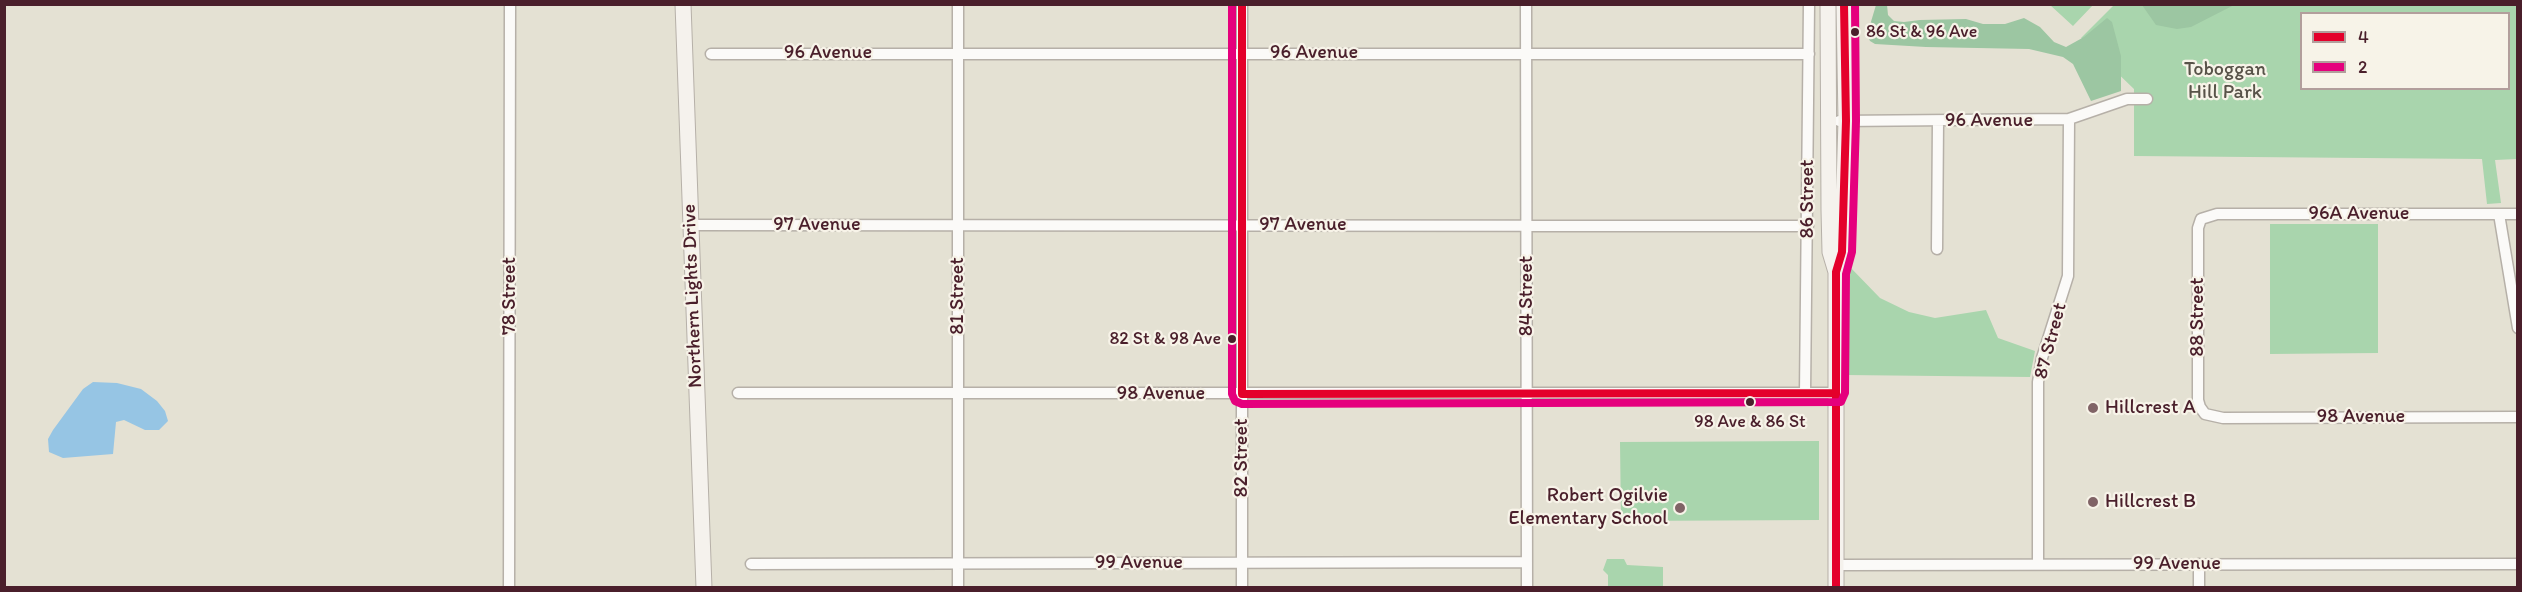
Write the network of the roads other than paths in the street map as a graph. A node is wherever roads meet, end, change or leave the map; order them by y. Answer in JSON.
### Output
{"nodes":[{"id":1,"x":510,"y":4,"type":"edge"},
{"id":2,"x":683,"y":4,"type":"edge"},
{"id":3,"x":958,"y":4,"type":"edge"},
{"id":4,"x":1242,"y":4,"type":"edge"},
{"id":5,"x":1526,"y":4,"type":"edge"},
{"id":6,"x":1809,"y":4,"type":"edge"},
{"id":7,"x":1828,"y":4,"type":"edge"},
{"id":8,"x":1844,"y":4,"type":"edge"},
{"id":9,"x":958,"y":53,"type":"junction"},
{"id":10,"x":1242,"y":53,"type":"junction"},
{"id":11,"x":1526,"y":53,"type":"junction"},
{"id":12,"x":711,"y":54,"type":"dead end"},
{"id":13,"x":1809,"y":54,"type":"junction"},
{"id":14,"x":2147,"y":99,"type":"dead end"},
{"id":15,"x":2068,"y":119,"type":"junction"},
{"id":16,"x":1828,"y":120,"type":"junction"},
{"id":17,"x":1846,"y":121,"type":"junction"},
{"id":18,"x":1938,"y":121,"type":"junction"},
{"id":19,"x":2499,"y":214,"type":"junction"},
{"id":20,"x":2517,"y":214,"type":"edge"},
{"id":21,"x":2201,"y":219,"type":"joint"},
{"id":22,"x":958,"y":224,"type":"junction"},
{"id":23,"x":690,"y":225,"type":"junction"},
{"id":24,"x":1527,"y":225,"type":"junction"},
{"id":25,"x":1242,"y":226,"type":"junction"},
{"id":26,"x":1808,"y":226,"type":"junction"},
{"id":27,"x":1937,"y":249,"type":"dead end"},
{"id":28,"x":1836,"y":272,"type":"junction"},
{"id":29,"x":2517,"y":328,"type":"edge"},
{"id":30,"x":738,"y":393,"type":"dead end"},
{"id":31,"x":1805,"y":393,"type":"junction"},
{"id":32,"x":1835,"y":393,"type":"junction"},
{"id":33,"x":959,"y":394,"type":"junction"},
{"id":34,"x":1242,"y":394,"type":"junction"},
{"id":35,"x":1527,"y":394,"type":"junction"},
{"id":36,"x":2205,"y":414,"type":"joint"},
{"id":37,"x":2517,"y":417,"type":"edge"},
{"id":38,"x":1527,"y":562,"type":"junction"},
{"id":39,"x":958,"y":563,"type":"junction"},
{"id":40,"x":1242,"y":563,"type":"junction"},
{"id":41,"x":751,"y":564,"type":"dead end"},
{"id":42,"x":2038,"y":564,"type":"junction"},
{"id":43,"x":2199,"y":564,"type":"junction"},
{"id":44,"x":2517,"y":564,"type":"edge"},
{"id":45,"x":1836,"y":565,"type":"junction"},
{"id":46,"x":510,"y":588,"type":"edge"},
{"id":47,"x":704,"y":588,"type":"edge"},
{"id":48,"x":958,"y":588,"type":"edge"},
{"id":49,"x":1242,"y":588,"type":"edge"},
{"id":50,"x":1527,"y":588,"type":"edge"},
{"id":51,"x":1836,"y":588,"type":"edge"},
{"id":52,"x":2199,"y":588,"type":"edge"}],
"edges":[{"from":1,"to":46,"type":"street","name":"78 Street"},
{"from":2,"to":23,"type":"main road","name":"Northern Lights Drive"},
{"from":3,"to":9,"type":"street","name":"81 Street"},
{"from":4,"to":10,"type":"street","name":"82 Street"},
{"from":5,"to":11,"type":"street","name":"84 Street"},
{"from":6,"to":13,"type":"street","name":"86 Street"},
{"from":7,"to":16,"type":"main road","name":"86 Street"},
{"from":8,"to":17,"type":"main road","name":"86 Street"},
{"from":9,"to":10,"type":"street","name":"96 Avenue"},
{"from":9,"to":12,"type":"street","name":"96 Avenue"},
{"from":9,"to":22,"type":"street","name":"81 Street"},
{"from":10,"to":11,"type":"street","name":"96 Avenue"},
{"from":10,"to":25,"type":"street","name":"82 Street"},
{"from":11,"to":13,"type":"street","name":"96 Avenue"},
{"from":11,"to":24,"type":"street","name":"84 Street"},
{"from":13,"to":26,"type":"street","name":"86 Street"},
{"from":14,"to":15,"type":"street","name":"96 Avenue"},
{"from":15,"to":18,"type":"street","name":"96 Avenue"},
{"from":15,"to":42,"type":"street","name":"87 Street"},
{"from":16,"to":17,"type":"street","name":"96 Avenue"},
{"from":16,"to":28,"type":"main road","name":"86 Street"},
{"from":17,"to":18,"type":"street","name":"96 Avenue"},
{"from":17,"to":28,"type":"main road","name":"86 Street"},
{"from":18,"to":27,"type":"street"},
{"from":19,"to":20,"type":"street","name":"96A Avenue"},
{"from":19,"to":21,"type":"street","name":"96A Avenue"},
{"from":19,"to":29,"type":"street"},
{"from":21,"to":36,"type":"street","name":"88 Street"},
{"from":22,"to":23,"type":"street","name":"97 Avenue"},
{"from":22,"to":25,"type":"street","name":"97 Avenue"},
{"from":22,"to":33,"type":"street","name":"81 Street"},
{"from":23,"to":47,"type":"main road","name":"Northern Lights Drive"},
{"from":24,"to":25,"type":"street","name":"97 Avenue"},
{"from":24,"to":26,"type":"street","name":"97 Avenue"},
{"from":24,"to":35,"type":"street","name":"84 Street"},
{"from":25,"to":34,"type":"street","name":"82 Street"},
{"from":26,"to":31,"type":"street","name":"86 Street"},
{"from":28,"to":32,"type":"main road","name":"86 Street"},
{"from":30,"to":33,"type":"street","name":"98 Avenue"},
{"from":31,"to":32,"type":"street","name":"98 Avenue"},
{"from":31,"to":35,"type":"street","name":"98 Avenue"},
{"from":32,"to":45,"type":"main road","name":"86 Street"},
{"from":33,"to":34,"type":"street","name":"98 Avenue"},
{"from":33,"to":39,"type":"street","name":"81 Street"},
{"from":34,"to":35,"type":"street","name":"98 Avenue"},
{"from":34,"to":40,"type":"street","name":"82 Street"},
{"from":35,"to":38,"type":"street","name":"84 Street"},
{"from":36,"to":37,"type":"street","name":"98 Avenue"},
{"from":38,"to":40,"type":"street","name":"99 Avenue"},
{"from":38,"to":50,"type":"street","name":"84 Street"},
{"from":39,"to":40,"type":"street","name":"99 Avenue"},
{"from":39,"to":41,"type":"street","name":"99 Avenue"},
{"from":39,"to":48,"type":"street","name":"81 Street"},
{"from":40,"to":49,"type":"street","name":"82 Street"},
{"from":42,"to":43,"type":"street","name":"99 Avenue"},
{"from":42,"to":45,"type":"street","name":"99 Avenue"},
{"from":43,"to":44,"type":"street","name":"99 Avenue"},
{"from":43,"to":52,"type":"street"},
{"from":45,"to":51,"type":"main road","name":"86 Street"}]}
